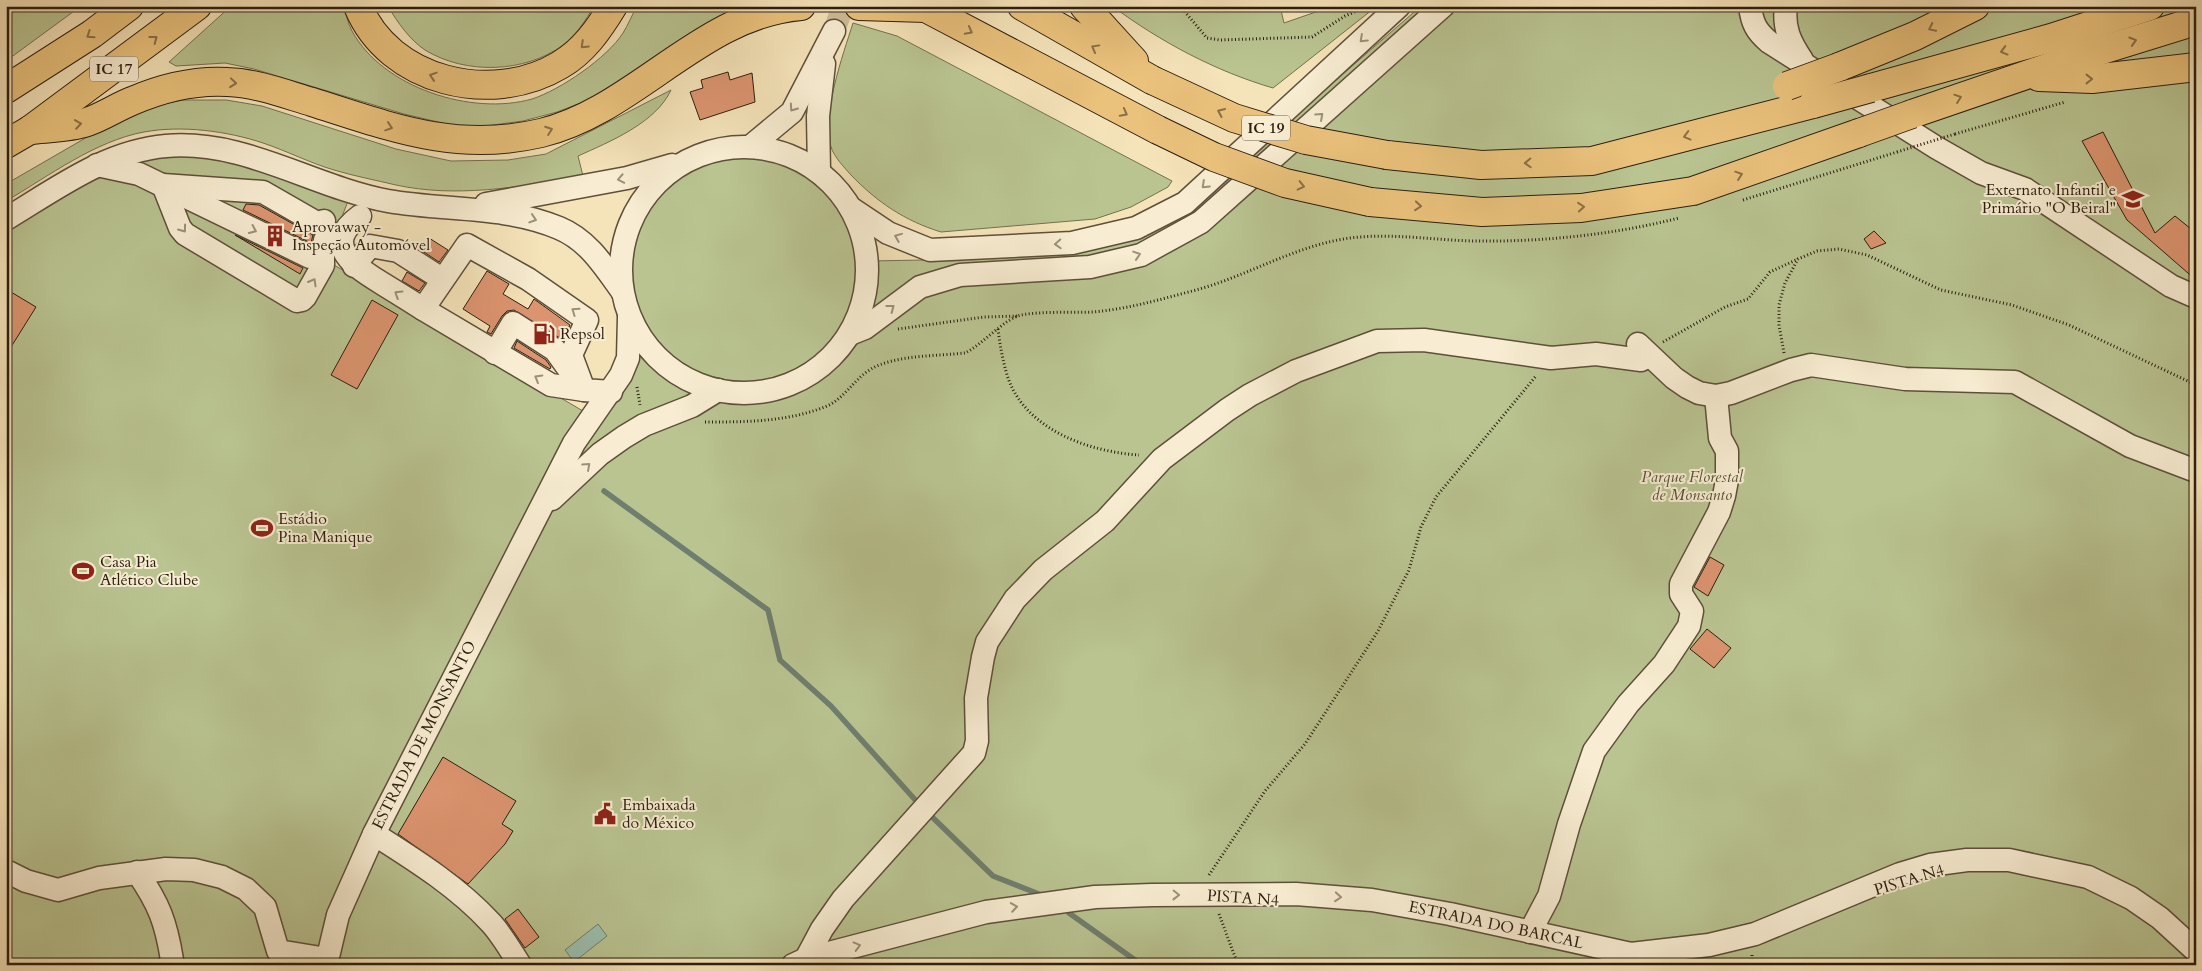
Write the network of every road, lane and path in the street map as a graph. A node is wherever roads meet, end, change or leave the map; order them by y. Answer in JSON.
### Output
{"nodes":[{"id":1,"x":129,"y":6,"type":"edge"},
{"id":2,"x":197,"y":6,"type":"edge"},
{"id":3,"x":358,"y":6,"type":"edge"},
{"id":4,"x":613,"y":6,"type":"edge"},
{"id":5,"x":801,"y":6,"type":"edge"},
{"id":6,"x":859,"y":6,"type":"edge"},
{"id":7,"x":1022,"y":6,"type":"edge"},
{"id":8,"x":1084,"y":6,"type":"edge"},
{"id":9,"x":1180,"y":6,"type":"edge"},
{"id":10,"x":1369,"y":6,"type":"edge"},
{"id":11,"x":1399,"y":6,"type":"edge"},
{"id":12,"x":1442,"y":6,"type":"edge"},
{"id":13,"x":1750,"y":6,"type":"edge"},
{"id":14,"x":1786,"y":6,"type":"edge"},
{"id":15,"x":1975,"y":6,"type":"edge"},
{"id":16,"x":2150,"y":6,"type":"edge"},
{"id":17,"x":924,"y":7,"type":"edge"},
{"id":18,"x":2196,"y":21,"type":"edge"},
{"id":19,"x":1805,"y":65,"type":"junction"},
{"id":20,"x":2196,"y":67,"type":"edge"},
{"id":21,"x":2022,"y":76,"type":"junction"},
{"id":22,"x":1152,"y":80,"type":"junction"},
{"id":23,"x":6,"y":89,"type":"edge"},
{"id":24,"x":1734,"y":124,"type":"junction"},
{"id":25,"x":30,"y":130,"type":"junction"},
{"id":26,"x":1955,"y":134,"type":"dead end"},
{"id":27,"x":6,"y":144,"type":"edge"},
{"id":28,"x":751,"y":146,"type":"junction"},
{"id":29,"x":685,"y":161,"type":"junction"},
{"id":30,"x":96,"y":165,"type":"junction"},
{"id":31,"x":819,"y":172,"type":"junction"},
{"id":32,"x":163,"y":185,"type":"junction"},
{"id":33,"x":388,"y":201,"type":"junction"},
{"id":34,"x":1738,"y":201,"type":"dead end"},
{"id":35,"x":468,"y":208,"type":"junction"},
{"id":36,"x":851,"y":208,"type":"junction"},
{"id":37,"x":360,"y":216,"type":"junction"},
{"id":38,"x":1685,"y":216,"type":"dead end"},
{"id":39,"x":6,"y":219,"type":"edge"},
{"id":40,"x":324,"y":220,"type":"junction"},
{"id":41,"x":323,"y":253,"type":"junction"},
{"id":42,"x":1798,"y":259,"type":"junction"},
{"id":43,"x":354,"y":266,"type":"junction"},
{"id":44,"x":442,"y":279,"type":"junction"},
{"id":45,"x":622,"y":292,"type":"junction"},
{"id":46,"x":2196,"y":297,"type":"edge"},
{"id":47,"x":423,"y":309,"type":"junction"},
{"id":48,"x":629,"y":315,"type":"junction"},
{"id":49,"x":1019,"y":316,"type":"junction"},
{"id":50,"x":998,"y":329,"type":"junction"},
{"id":51,"x":858,"y":331,"type":"junction"},
{"id":52,"x":1644,"y":350,"type":"junction"},
{"id":53,"x":495,"y":354,"type":"junction"},
{"id":54,"x":1551,"y":358,"type":"junction"},
{"id":55,"x":1791,"y":370,"type":"junction"},
{"id":56,"x":616,"y":384,"type":"junction"},
{"id":57,"x":2196,"y":385,"type":"edge"},
{"id":58,"x":584,"y":390,"type":"junction"},
{"id":59,"x":718,"y":390,"type":"junction"},
{"id":60,"x":1716,"y":396,"type":"junction"},
{"id":61,"x":702,"y":422,"type":"dead end"},
{"id":62,"x":644,"y":425,"type":"junction"},
{"id":63,"x":1162,"y":459,"type":"junction"},
{"id":64,"x":2196,"y":471,"type":"edge"},
{"id":65,"x":538,"y":511,"type":"junction"},
{"id":66,"x":374,"y":834,"type":"junction"},
{"id":67,"x":6,"y":871,"type":"edge"},
{"id":68,"x":137,"y":872,"type":"junction"},
{"id":69,"x":1207,"y":896,"type":"junction"},
{"id":70,"x":1530,"y":932,"type":"junction"},
{"id":71,"x":1752,"y":951,"type":"dead end"},
{"id":72,"x":2196,"y":951,"type":"edge"},
{"id":73,"x":327,"y":962,"type":"edge"},
{"id":74,"x":803,"y":963,"type":"edge"},
{"id":75,"x":169,"y":965,"type":"edge"},
{"id":76,"x":520,"y":965,"type":"edge"},
{"id":77,"x":1238,"y":965,"type":"edge"},
{"id":78,"x":1752,"y":965,"type":"edge"}],
"edges":[{"from":1,"to":23,"type":"highway","number":"IC 17","one_way":true},
{"from":25,"to":2,"type":"highway","number":"IC 17","one_way":true},
{"from":4,"to":3,"type":"highway","one_way":true},
{"from":25,"to":5,"type":"highway","one_way":true},
{"from":6,"to":17,"type":"highway"},
{"from":22,"to":7,"type":"highway","number":"IC 19","one_way":true},
{"from":8,"to":22,"type":"highway"},
{"from":9,"to":10,"type":"path"},
{"from":11,"to":36,"type":"street","one_way":true},
{"from":51,"to":12,"type":"street","one_way":true},
{"from":13,"to":19,"type":"street"},
{"from":14,"to":19,"type":"street"},
{"from":15,"to":24,"type":"highway","one_way":true,"bridge":true},
{"from":16,"to":24,"type":"highway","one_way":true,"bridge":true},
{"from":17,"to":21,"type":"highway","one_way":true,"bridge":true},
{"from":21,"to":18,"type":"highway","one_way":true},
{"from":19,"to":46,"type":"street"},
{"from":21,"to":20,"type":"highway","one_way":true},
{"from":24,"to":22,"type":"highway","number":"IC 19","one_way":true,"bridge":true},
{"from":25,"to":27,"type":"highway","number":"IC 17"},
{"from":26,"to":34,"type":"path","bridge":true},
{"from":28,"to":29,"type":"street"},
{"from":28,"to":31,"type":"street"},
{"from":31,"to":28,"type":"street","one_way":true},
{"from":29,"to":35,"type":"street","one_way":true},
{"from":29,"to":45,"type":"street"},
{"from":30,"to":32,"type":"street"},
{"from":30,"to":33,"type":"street"},
{"from":30,"to":39,"type":"street"},
{"from":31,"to":36,"type":"street"},
{"from":32,"to":40,"type":"street"},
{"from":32,"to":41,"type":"street","one_way":true},
{"from":32,"to":41,"type":"street","one_way":true},
{"from":33,"to":35,"type":"street"},
{"from":33,"to":37,"type":"street"},
{"from":35,"to":45,"type":"street","one_way":true},
{"from":36,"to":51,"type":"street"},
{"from":37,"to":40,"type":"street"},
{"from":37,"to":43,"type":"street"},
{"from":38,"to":49,"type":"path"},
{"from":40,"to":41,"type":"street"},
{"from":42,"to":52,"type":"path"},
{"from":42,"to":55,"type":"path"},
{"from":42,"to":57,"type":"path"},
{"from":43,"to":44,"type":"street"},
{"from":47,"to":43,"type":"street","one_way":true},
{"from":44,"to":47,"type":"street"},
{"from":58,"to":44,"type":"street","one_way":true},
{"from":45,"to":48,"type":"street"},
{"from":47,"to":53,"type":"street"},
{"from":48,"to":56,"type":"street","name":"ESTRADA DE MONSANTO"},
{"from":48,"to":59,"type":"street"},
{"from":49,"to":50,"type":"path"},
{"from":49,"to":51,"type":"path"},
{"from":50,"to":61,"type":"path"},
{"from":50,"to":63,"type":"path"},
{"from":51,"to":59,"type":"street"},
{"from":52,"to":54,"type":"street"},
{"from":52,"to":60,"type":"street"},
{"from":58,"to":53,"type":"street","one_way":true},
{"from":53,"to":58,"type":"street"},
{"from":54,"to":63,"type":"street"},
{"from":54,"to":69,"type":"path"},
{"from":55,"to":60,"type":"street"},
{"from":55,"to":64,"type":"street"},
{"from":56,"to":58,"type":"street"},
{"from":56,"to":62,"type":"path"},
{"from":56,"to":65,"type":"street","name":"ESTRADA DE MONSANTO"},
{"from":59,"to":62,"type":"street","name":"ESTRADA DE MONSANTO"},
{"from":60,"to":70,"type":"street"},
{"from":65,"to":62,"type":"street","name":"ESTRADA DE MONSANTO","one_way":true},
{"from":63,"to":74,"type":"street"},
{"from":65,"to":66,"type":"street","name":"ESTRADA DE MONSANTO"},
{"from":66,"to":73,"type":"street","name":"ESTRADA DE MONSANTO"},
{"from":66,"to":76,"type":"street"},
{"from":67,"to":68,"type":"street"},
{"from":68,"to":73,"type":"street"},
{"from":68,"to":75,"type":"street"},
{"from":69,"to":70,"type":"street","name":"ESTRADA DO BARCAL","one_way":true},
{"from":74,"to":69,"type":"street","name":"ESTRADA DO BARCAL","one_way":true},
{"from":69,"to":77,"type":"path"},
{"from":70,"to":72,"type":"street","name":"ESTRADA DO BARCAL"},
{"from":71,"to":78,"type":"path"}]}
